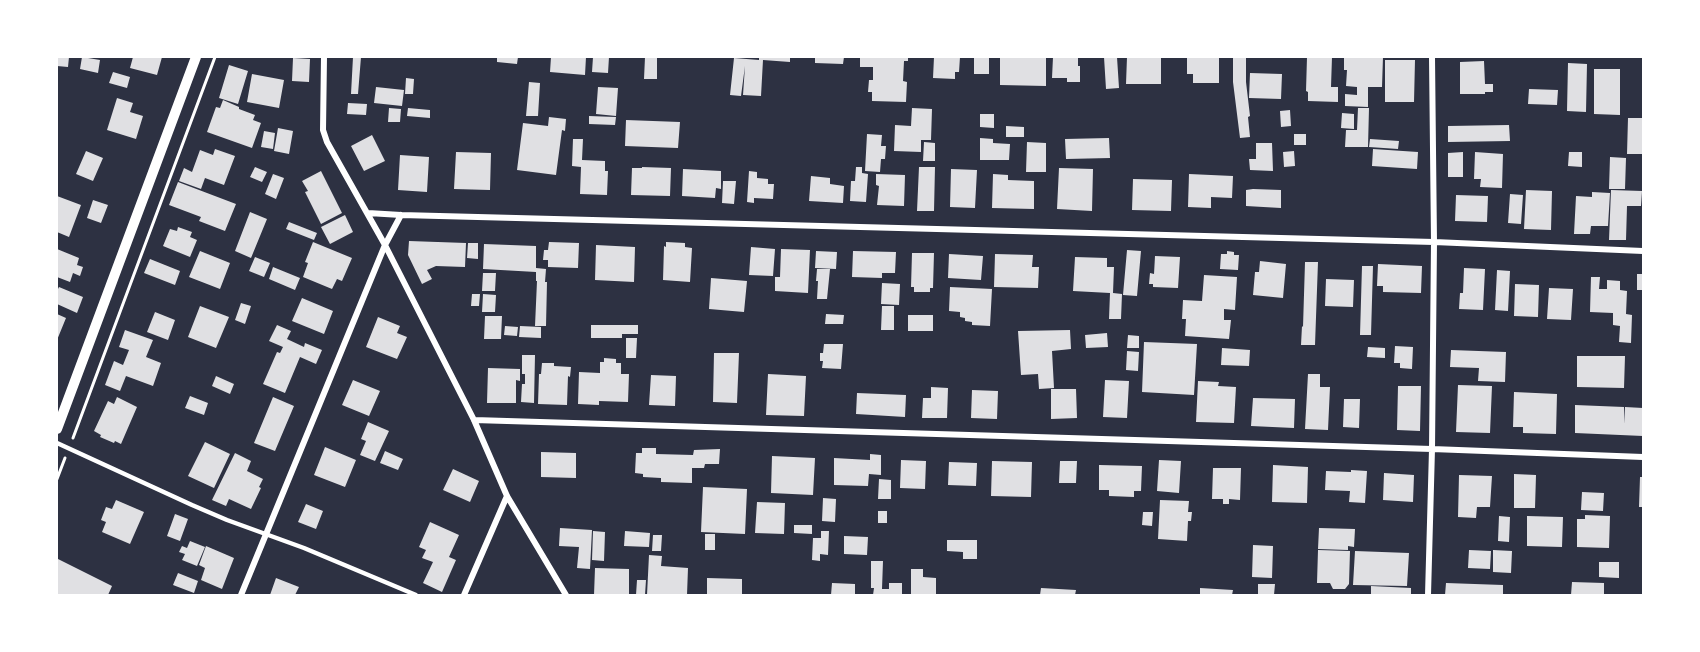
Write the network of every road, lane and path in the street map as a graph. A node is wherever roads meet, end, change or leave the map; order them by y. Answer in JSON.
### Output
{"nodes":[{"id":1,"x":196,"y":57,"type":"edge"},
{"id":2,"x":215,"y":57,"type":"edge"},
{"id":3,"x":324,"y":57,"type":"edge"},
{"id":4,"x":1432,"y":57,"type":"edge"},
{"id":5,"x":368,"y":213,"type":"junction"},
{"id":6,"x":401,"y":215,"type":"junction"},
{"id":7,"x":1434,"y":242,"type":"junction"},
{"id":8,"x":385,"y":245,"type":"junction"},
{"id":9,"x":1643,"y":251,"type":"edge"},
{"id":10,"x":474,"y":420,"type":"junction"},
{"id":11,"x":57,"y":429,"type":"edge"},
{"id":12,"x":57,"y":443,"type":"edge"},
{"id":13,"x":69,"y":448,"type":"junction"},
{"id":14,"x":1432,"y":449,"type":"junction"},
{"id":15,"x":1643,"y":457,"type":"edge"},
{"id":16,"x":57,"y":479,"type":"edge"},
{"id":17,"x":507,"y":496,"type":"junction"},
{"id":18,"x":266,"y":534,"type":"junction"},
{"id":19,"x":241,"y":595,"type":"edge"},
{"id":20,"x":416,"y":595,"type":"edge"},
{"id":21,"x":464,"y":595,"type":"edge"},
{"id":22,"x":566,"y":595,"type":"edge"},
{"id":23,"x":1428,"y":595,"type":"edge"}],
"edges":[{"from":1,"to":11,"type":"street"},
{"from":2,"to":13,"type":"path"},
{"from":3,"to":5,"type":"street"},
{"from":4,"to":7,"type":"street"},
{"from":5,"to":6,"type":"street"},
{"from":5,"to":8,"type":"street"},
{"from":6,"to":7,"type":"street"},
{"from":6,"to":8,"type":"street"},
{"from":7,"to":9,"type":"street"},
{"from":7,"to":14,"type":"street"},
{"from":8,"to":10,"type":"street"},
{"from":8,"to":18,"type":"street"},
{"from":10,"to":14,"type":"street"},
{"from":10,"to":17,"type":"street"},
{"from":12,"to":13,"type":"lane"},
{"from":13,"to":16,"type":"path"},
{"from":13,"to":18,"type":"lane"},
{"from":14,"to":15,"type":"street"},
{"from":14,"to":23,"type":"street"},
{"from":17,"to":21,"type":"street"},
{"from":17,"to":22,"type":"street"},
{"from":18,"to":19,"type":"street"},
{"from":18,"to":20,"type":"lane"}]}
